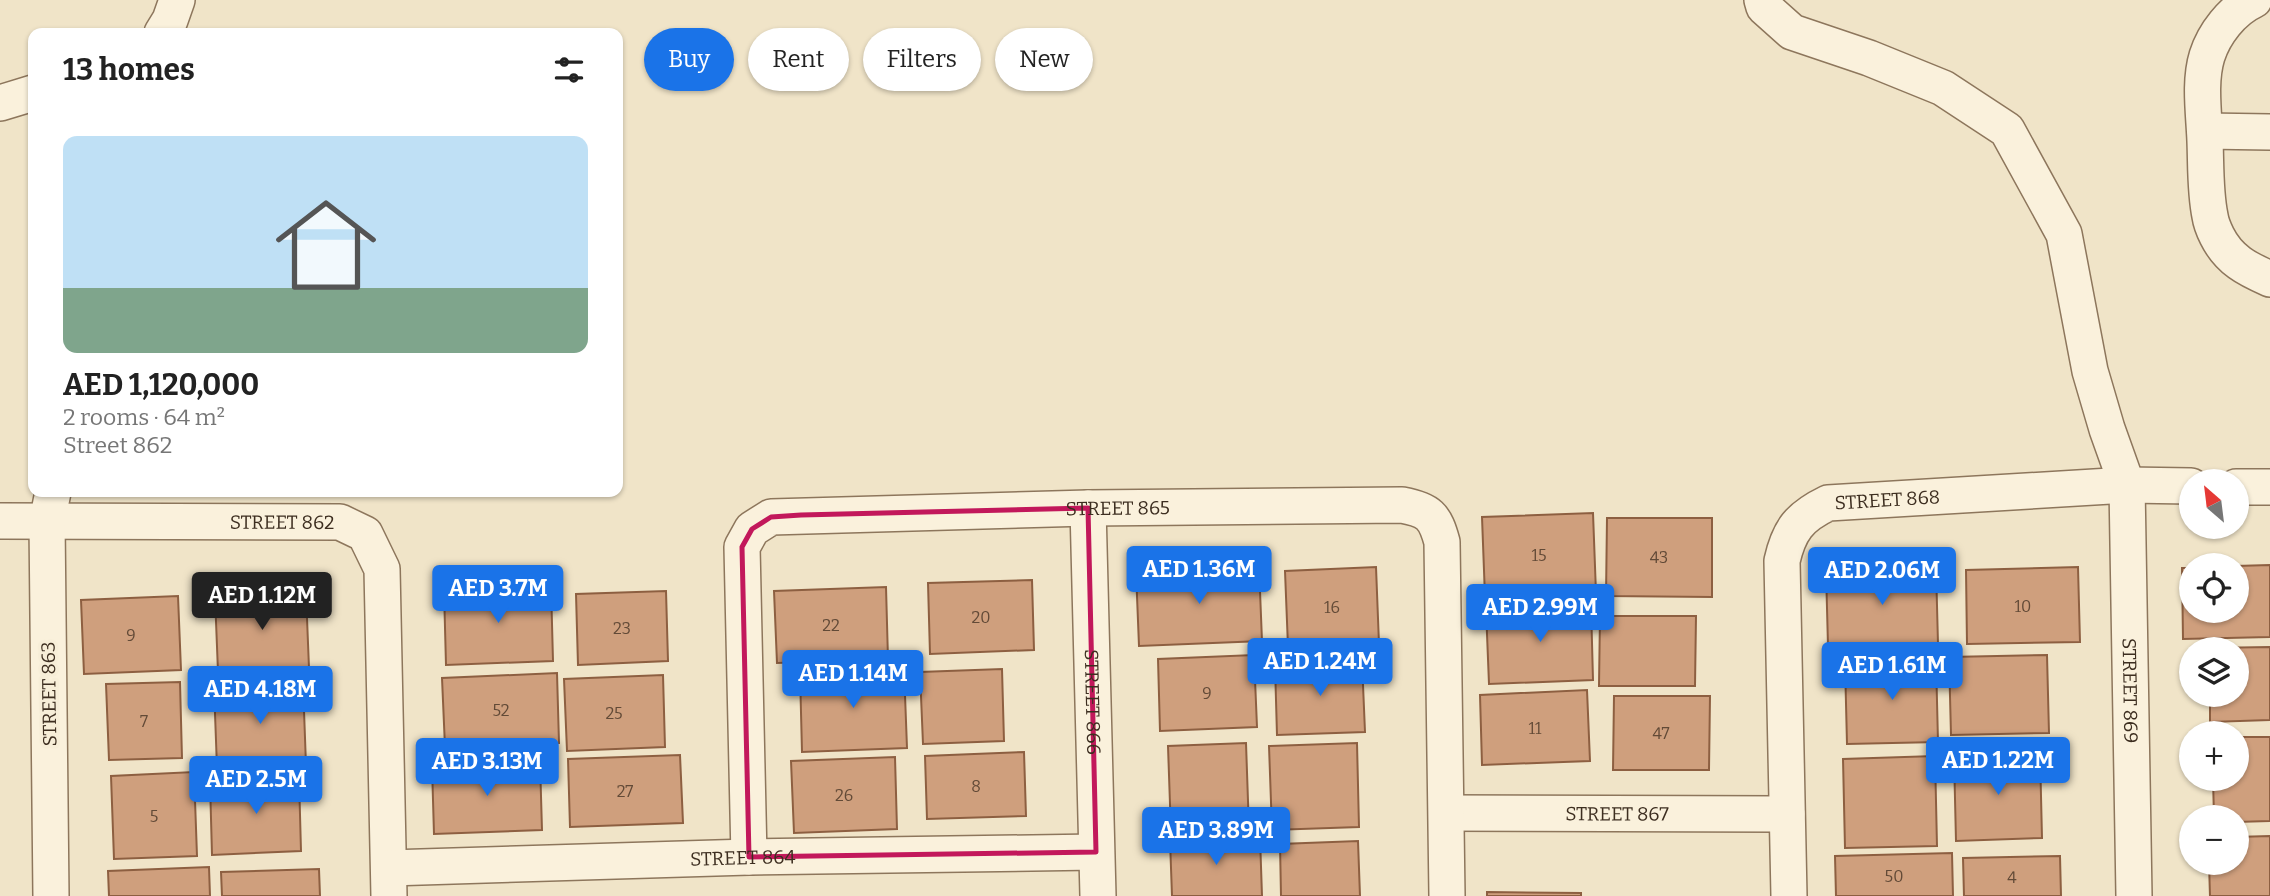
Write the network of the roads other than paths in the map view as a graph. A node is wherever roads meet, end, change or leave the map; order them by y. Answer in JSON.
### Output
{"nodes":[{"id":1,"x":177,"y":0,"type":"edge"},
{"id":2,"x":1762,"y":0,"type":"edge"},
{"id":3,"x":2254,"y":0,"type":"edge"},
{"id":4,"x":165,"y":28,"type":"edge"},
{"id":5,"x":28,"y":95,"type":"edge"},
{"id":6,"x":0,"y":103,"type":"edge"},
{"id":7,"x":2205,"y":131,"type":"junction"},
{"id":8,"x":2270,"y":132,"type":"edge"},
{"id":9,"x":2270,"y":279,"type":"edge"},
{"id":10,"x":2127,"y":485,"type":"junction"},
{"id":11,"x":2179,"y":486,"type":"edge"},
{"id":12,"x":2249,"y":487,"type":"edge"},
{"id":13,"x":2270,"y":488,"type":"edge"},
{"id":14,"x":50,"y":507,"type":"edge"},
{"id":15,"x":1088,"y":508,"type":"junction"},
{"id":16,"x":0,"y":521,"type":"edge"},
{"id":17,"x":1447,"y":813,"type":"junction"},
{"id":18,"x":1787,"y":814,"type":"junction"},
{"id":19,"x":1096,"y":852,"type":"junction"},
{"id":20,"x":750,"y":857,"type":"junction"},
{"id":21,"x":389,"y":882,"type":"edge"},
{"id":22,"x":51,"y":896,"type":"edge"},
{"id":23,"x":1098,"y":896,"type":"edge"},
{"id":24,"x":1447,"y":896,"type":"edge"},
{"id":25,"x":1789,"y":896,"type":"edge"},
{"id":26,"x":2134,"y":896,"type":"edge"}],
"edges":[{"from":1,"to":4,"type":"street"},
{"from":2,"to":10,"type":"street","name":"STREET 869"},
{"from":3,"to":7,"type":"street"},
{"from":5,"to":6,"type":"street"},
{"from":7,"to":8,"type":"street"},
{"from":7,"to":9,"type":"street"},
{"from":10,"to":11,"type":"street","name":"STREET 868"},
{"from":10,"to":18,"type":"street","name":"STREET 868"},
{"from":10,"to":26,"type":"street","name":"STREET 869"},
{"from":12,"to":13,"type":"street"},
{"from":14,"to":16,"type":"street","name":"STREET 862"},
{"from":14,"to":21,"type":"street","name":"STREET 862"},
{"from":14,"to":22,"type":"street","name":"STREET 863"},
{"from":15,"to":17,"type":"street","name":"STREET 865"},
{"from":15,"to":19,"type":"street","name":"STREET 866"},
{"from":15,"to":20,"type":"street","name":"STREET 865"},
{"from":17,"to":18,"type":"street","name":"STREET 867"},
{"from":17,"to":24,"type":"street","name":"STREET 865"},
{"from":18,"to":25,"type":"street","name":"STREET 868"},
{"from":19,"to":20,"type":"street","name":"STREET 864"},
{"from":19,"to":23,"type":"street","name":"STREET 866"},
{"from":20,"to":21,"type":"street","name":"STREET 864"}]}
